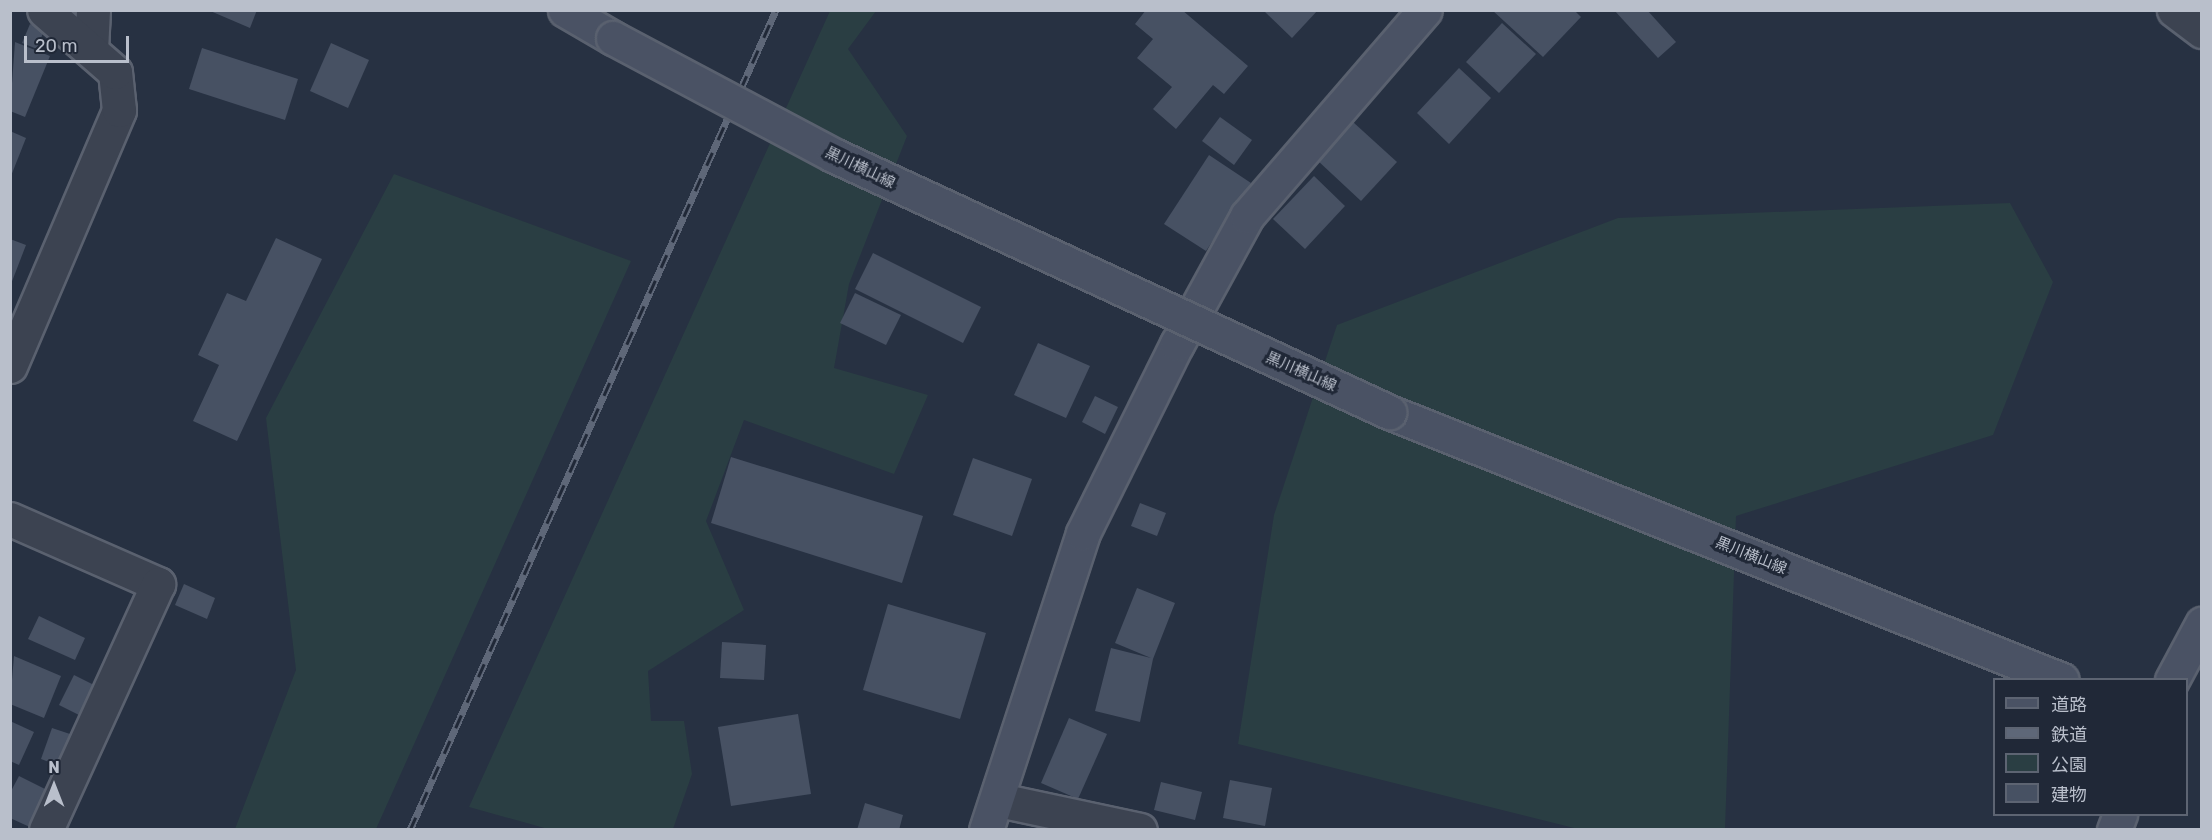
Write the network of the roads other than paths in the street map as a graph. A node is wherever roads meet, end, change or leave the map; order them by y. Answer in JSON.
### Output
{"nodes":[{"id":1,"x":44,"y":10,"type":"edge"},
{"id":2,"x":93,"y":10,"type":"edge"},
{"id":3,"x":565,"y":10,"type":"edge"},
{"id":4,"x":1425,"y":10,"type":"edge"},
{"id":5,"x":2174,"y":10,"type":"edge"},
{"id":6,"x":2202,"y":31,"type":"edge"},
{"id":7,"x":91,"y":50,"type":"junction"},
{"id":8,"x":10,"y":366,"type":"edge"},
{"id":9,"x":10,"y":519,"type":"edge"},
{"id":10,"x":2202,"y":624,"type":"edge"},
{"id":11,"x":2057,"y":678,"type":"edge"},
{"id":12,"x":2173,"y":678,"type":"edge"},
{"id":13,"x":992,"y":815,"type":"edge"},
{"id":14,"x":46,"y":830,"type":"edge"},
{"id":15,"x":1140,"y":830,"type":"edge"}],
"edges":[{"from":1,"to":7,"type":"street"},
{"from":2,"to":7,"type":"street"},
{"from":3,"to":11,"type":"main road","name":"黒川横山線","bridge":true},
{"from":4,"to":13,"type":"main road"},
{"from":5,"to":6,"type":"street"},
{"from":7,"to":8,"type":"street"},
{"from":9,"to":14,"type":"street"},
{"from":10,"to":12,"type":"main road"},
{"from":13,"to":15,"type":"street"}]}
